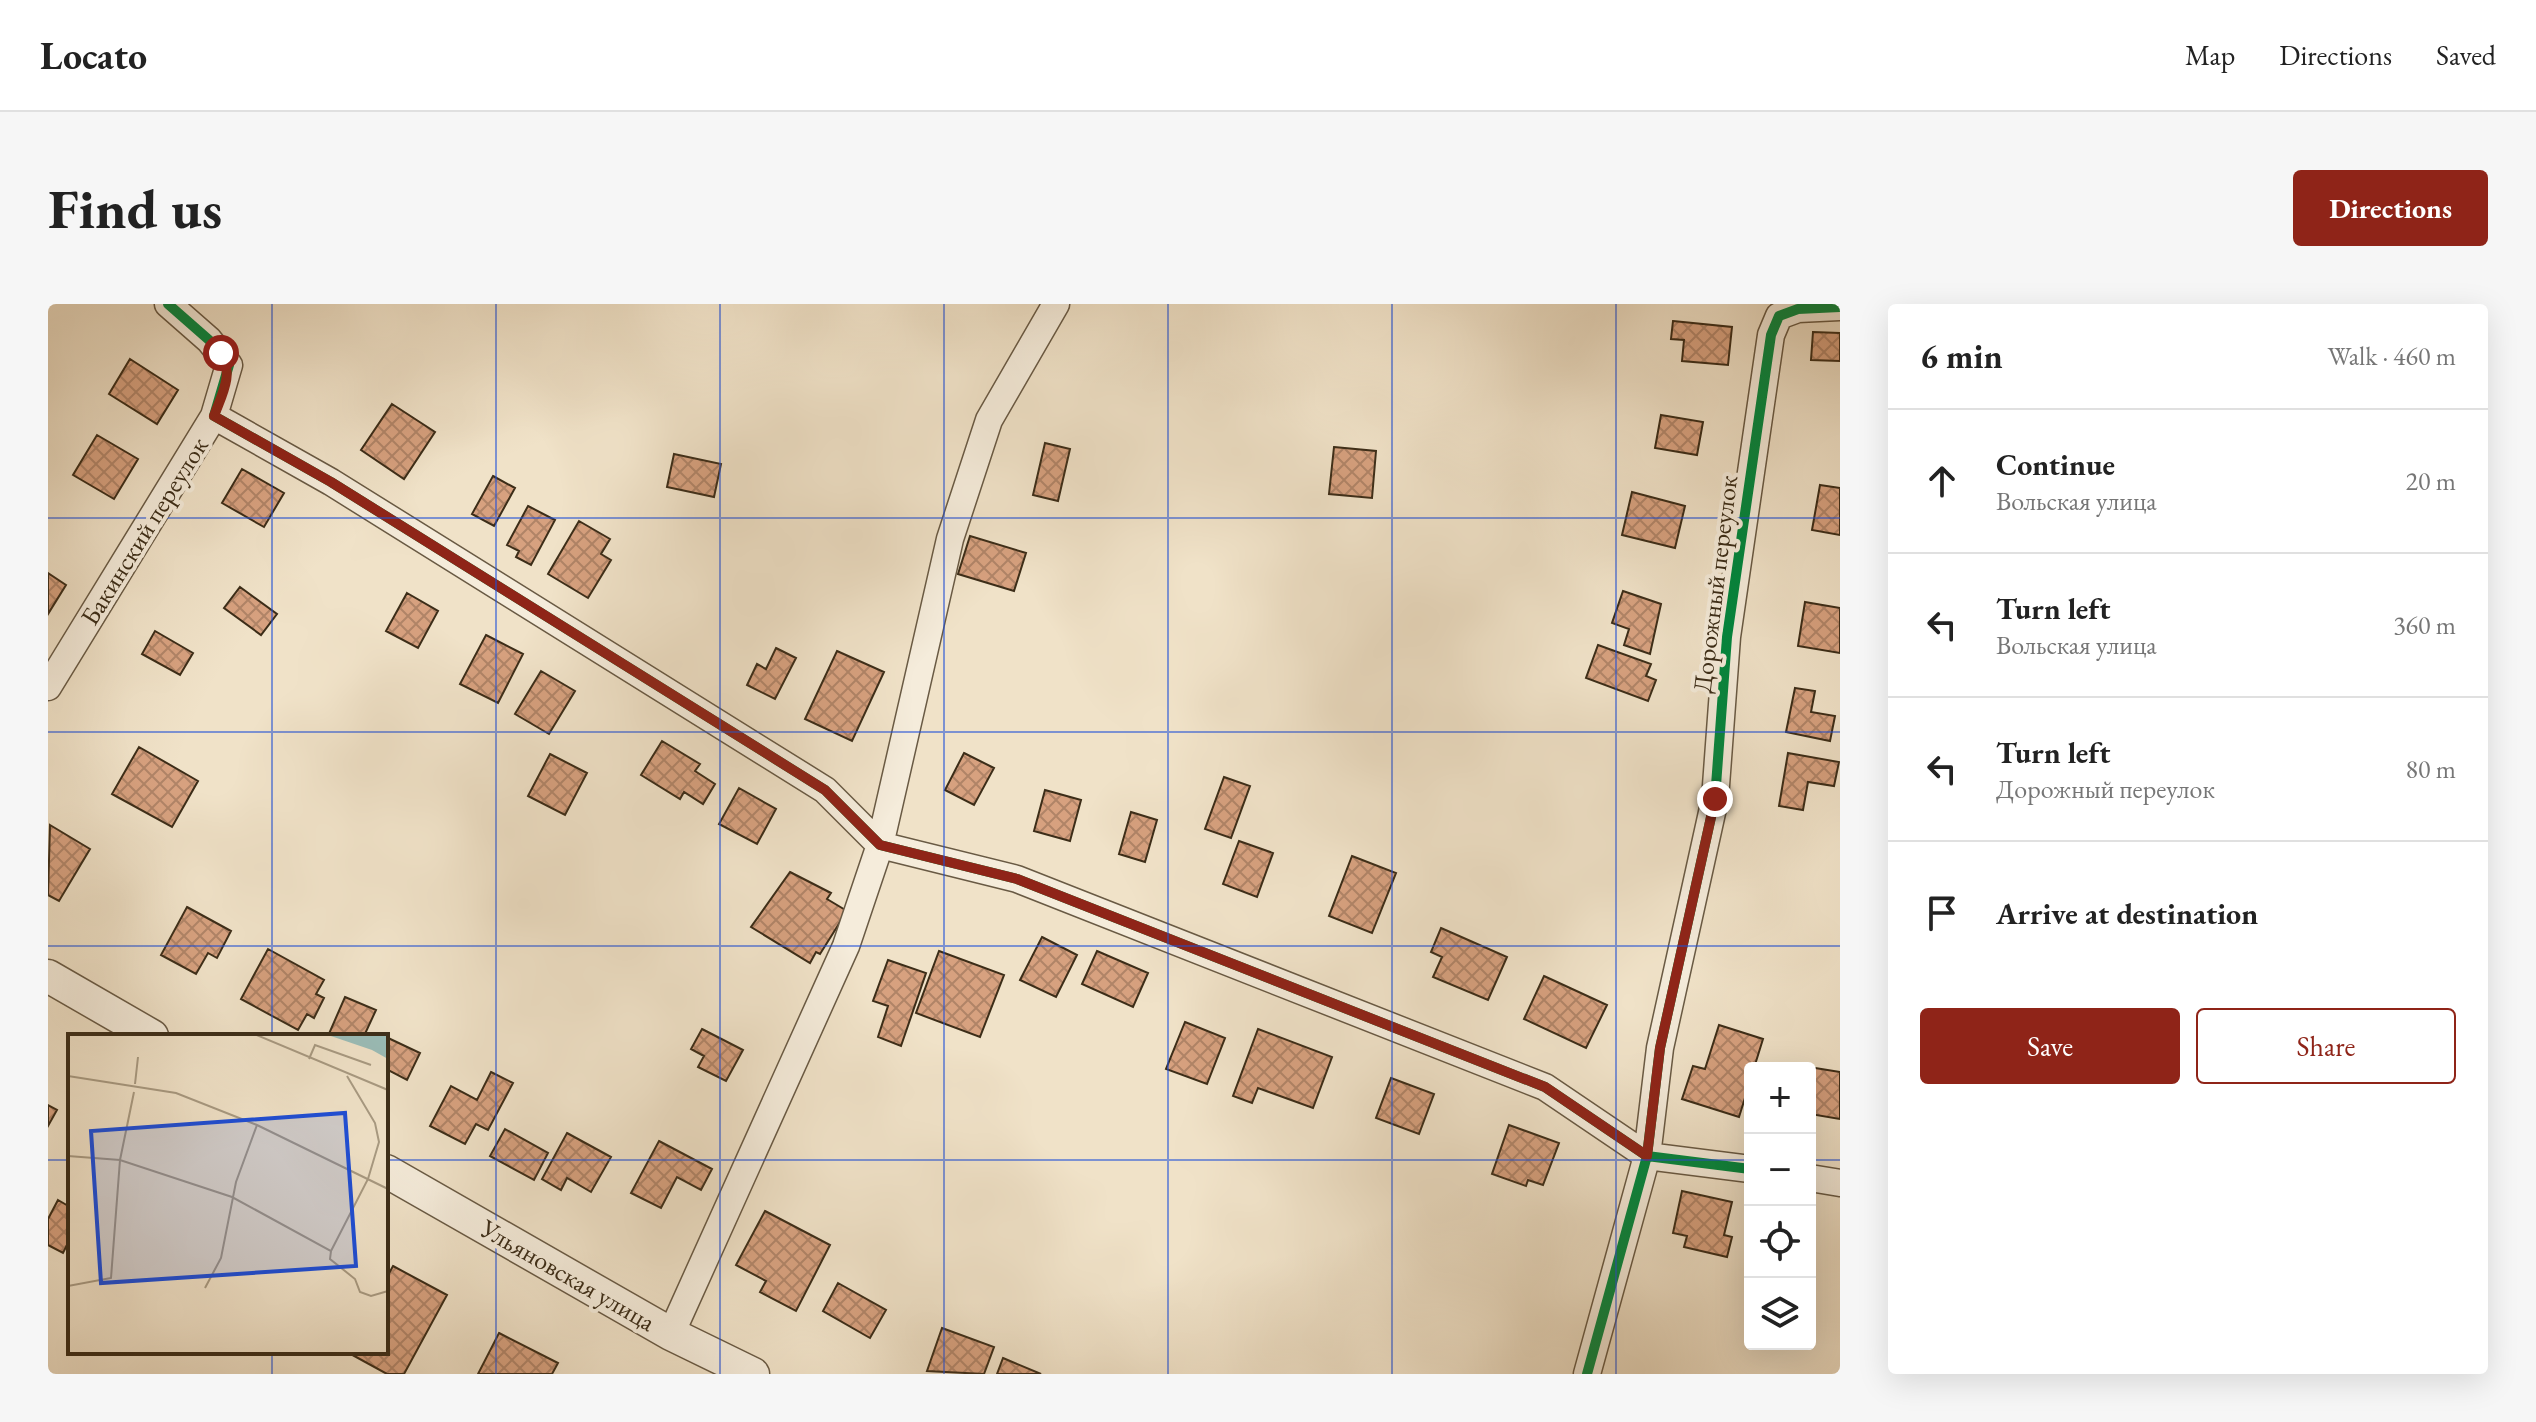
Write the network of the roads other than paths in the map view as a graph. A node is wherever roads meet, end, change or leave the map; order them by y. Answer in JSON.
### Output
{"nodes":[{"id":1,"x":168,"y":304,"type":"edge"},
{"id":2,"x":1056,"y":304,"type":"edge"},
{"id":3,"x":1840,"y":307,"type":"edge"},
{"id":4,"x":214,"y":416,"type":"junction"},
{"id":5,"x":48,"y":687,"type":"edge"},
{"id":6,"x":880,"y":845,"type":"junction"},
{"id":7,"x":48,"y":976,"type":"edge"},
{"id":8,"x":149,"y":1034,"type":"edge"},
{"id":9,"x":1647,"y":1156,"type":"junction"},
{"id":10,"x":1744,"y":1168,"type":"edge"},
{"id":11,"x":388,"y":1172,"type":"edge"},
{"id":12,"x":1816,"y":1179,"type":"edge"},
{"id":13,"x":1840,"y":1183,"type":"edge"},
{"id":14,"x":671,"y":1334,"type":"junction"},
{"id":15,"x":753,"y":1374,"type":"edge"},
{"id":16,"x":1587,"y":1374,"type":"edge"}],
"edges":[{"from":1,"to":4,"type":"street","name":"Бакинский переулок"},
{"from":2,"to":6,"type":"street"},
{"from":3,"to":9,"type":"street","name":"Дорожный переулок"},
{"from":4,"to":5,"type":"street","name":"Бакинский переулок"},
{"from":4,"to":6,"type":"street"},
{"from":6,"to":9,"type":"street"},
{"from":6,"to":14,"type":"street"},
{"from":7,"to":8,"type":"street"},
{"from":9,"to":10,"type":"street"},
{"from":9,"to":16,"type":"street","name":"Дорожный переулок"},
{"from":11,"to":14,"type":"street","name":"Ульяновская улица"},
{"from":12,"to":13,"type":"street"},
{"from":14,"to":15,"type":"street","name":"Ульяновская улица"}]}
